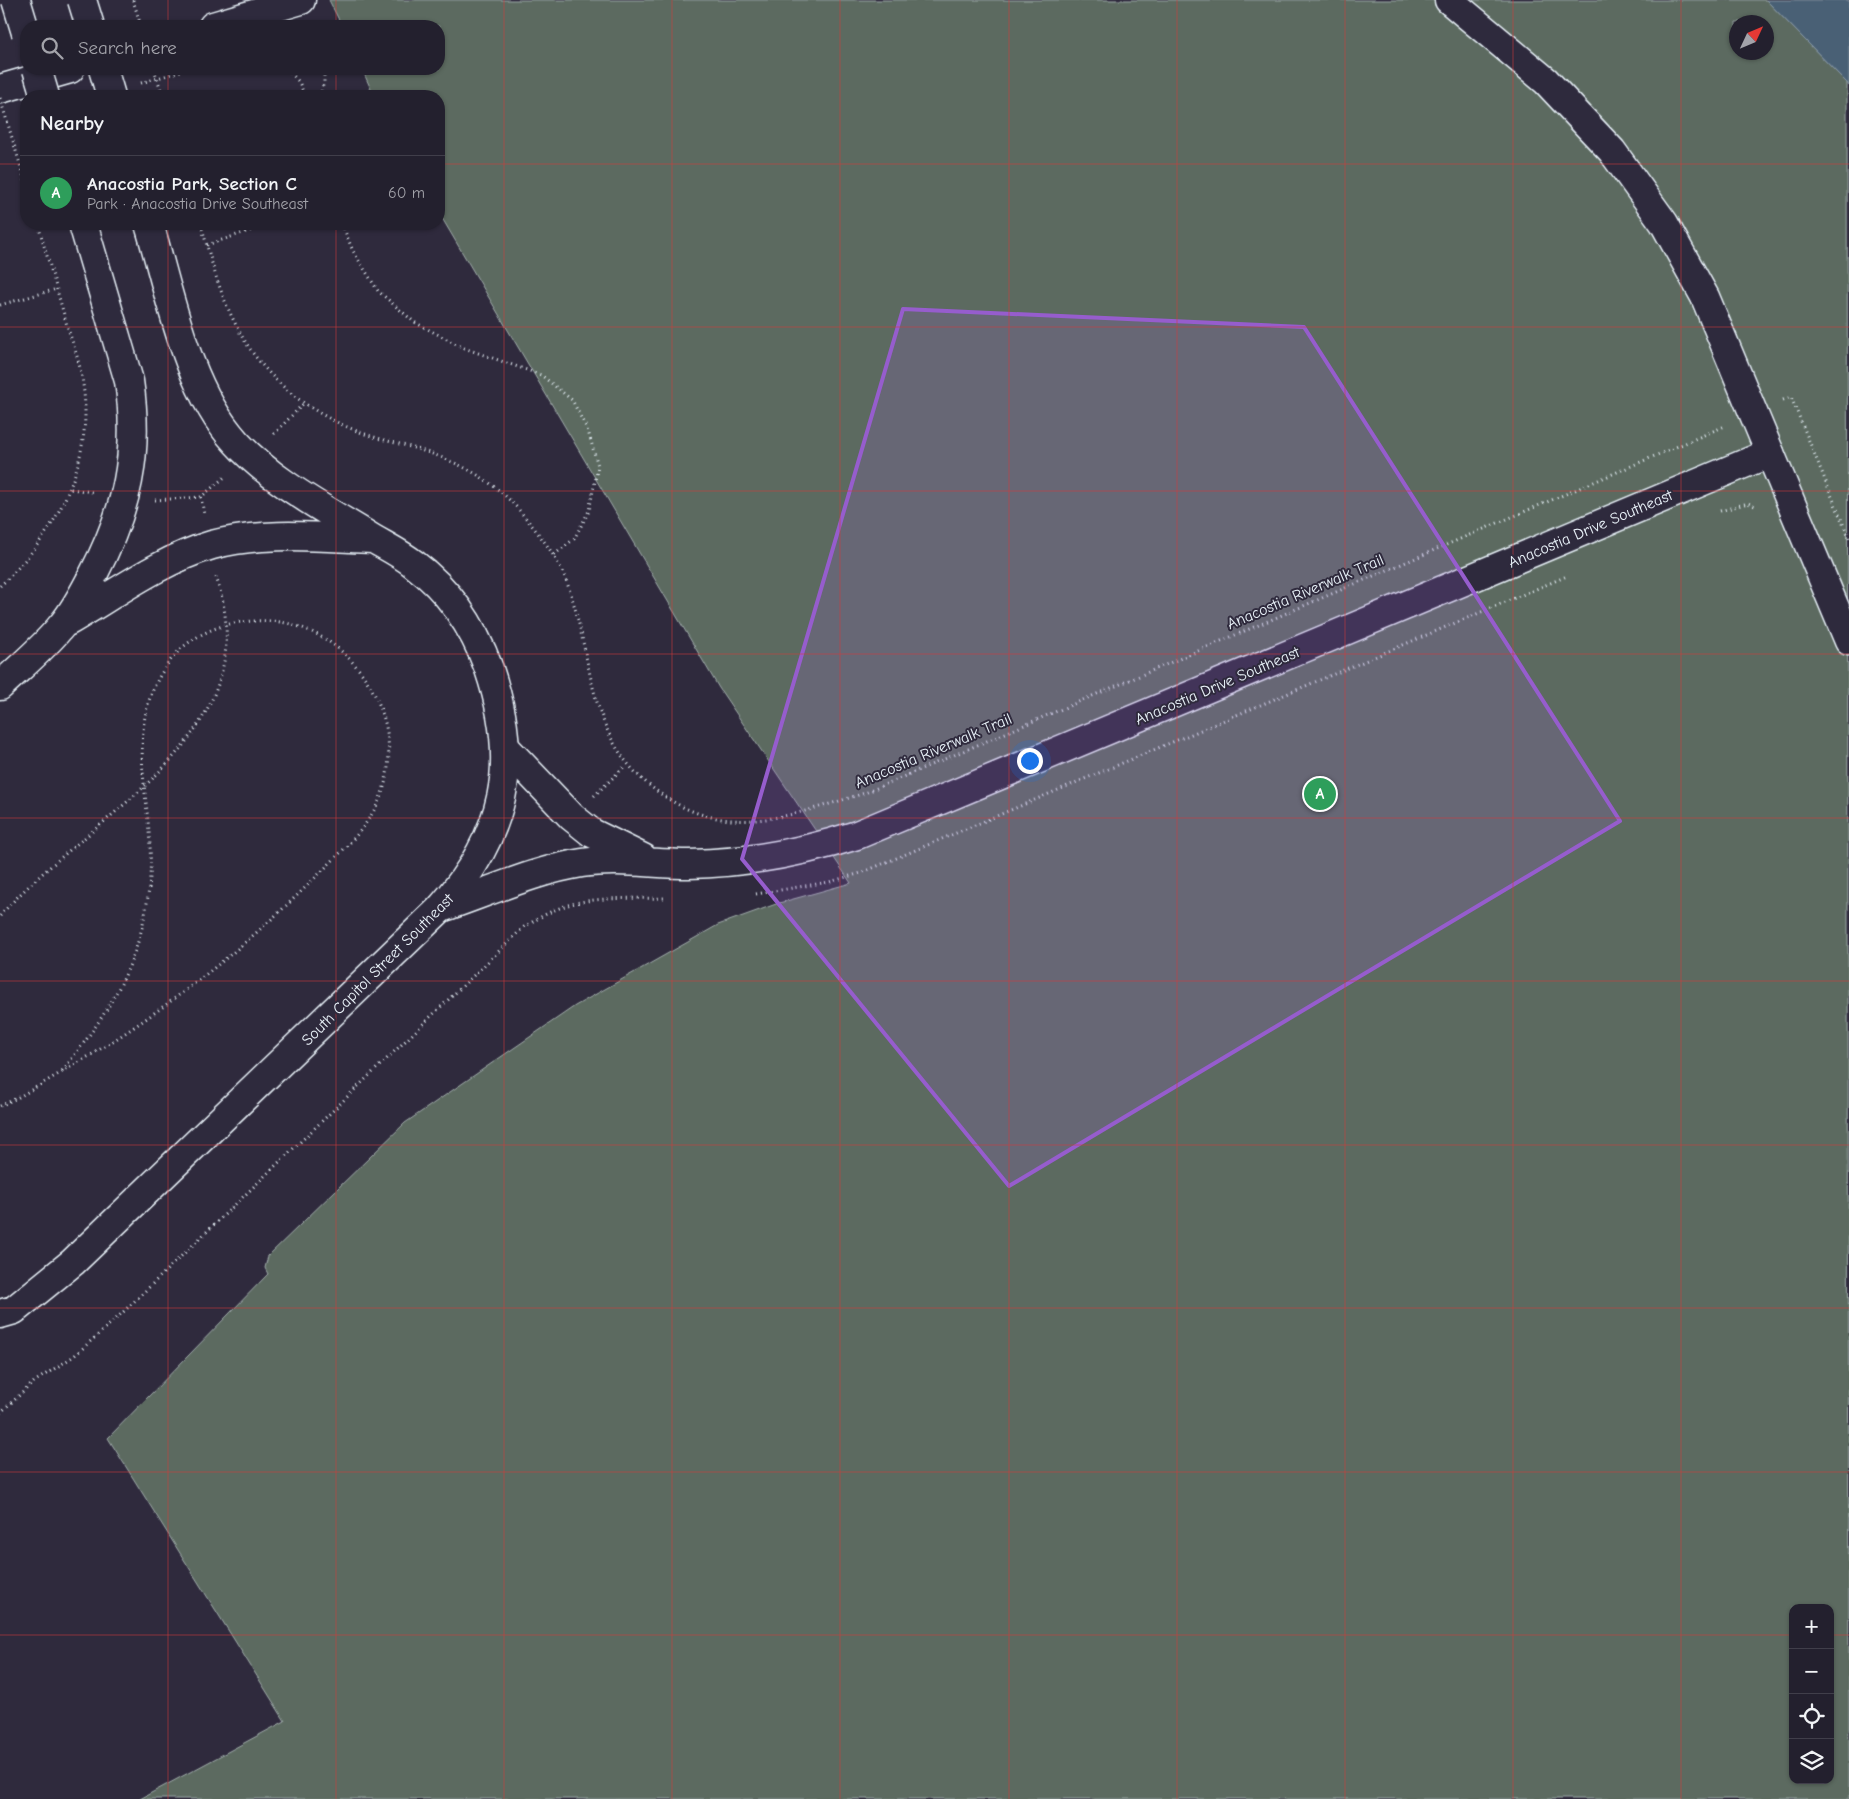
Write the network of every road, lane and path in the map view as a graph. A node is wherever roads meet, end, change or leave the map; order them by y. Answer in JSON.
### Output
{"nodes":[{"id":1,"x":16,"y":0,"type":"edge"},
{"id":2,"x":82,"y":0,"type":"edge"},
{"id":3,"x":134,"y":0,"type":"edge"},
{"id":4,"x":301,"y":0,"type":"edge"},
{"id":5,"x":1449,"y":0,"type":"edge"},
{"id":6,"x":22,"y":20,"type":"edge"},
{"id":7,"x":88,"y":20,"type":"edge"},
{"id":8,"x":139,"y":20,"type":"edge"},
{"id":9,"x":233,"y":20,"type":"edge"},
{"id":10,"x":39,"y":75,"type":"edge"},
{"id":11,"x":50,"y":75,"type":"edge"},
{"id":12,"x":105,"y":75,"type":"edge"},
{"id":13,"x":156,"y":75,"type":"edge"},
{"id":14,"x":293,"y":75,"type":"edge"},
{"id":15,"x":324,"y":75,"type":"edge"},
{"id":16,"x":0,"y":90,"type":"edge"},
{"id":17,"x":43,"y":90,"type":"edge"},
{"id":18,"x":109,"y":90,"type":"edge"},
{"id":19,"x":160,"y":90,"type":"edge"},
{"id":20,"x":302,"y":90,"type":"edge"},
{"id":21,"x":322,"y":90,"type":"edge"},
{"id":22,"x":0,"y":98,"type":"edge"},
{"id":23,"x":20,"y":164,"type":"edge"},
{"id":24,"x":40,"y":230,"type":"edge"},
{"id":25,"x":85,"y":230,"type":"edge"},
{"id":26,"x":151,"y":230,"type":"edge"},
{"id":27,"x":202,"y":230,"type":"edge"},
{"id":28,"x":253,"y":230,"type":"edge"},
{"id":29,"x":344,"y":230,"type":"edge"},
{"id":30,"x":207,"y":246,"type":"junction"},
{"id":31,"x":57,"y":289,"type":"junction"},
{"id":32,"x":0,"y":305,"type":"edge"},
{"id":33,"x":1791,"y":396,"type":"dead end"},
{"id":34,"x":303,"y":404,"type":"junction"},
{"id":35,"x":1730,"y":423,"type":"dead end"},
{"id":36,"x":278,"y":430,"type":"dead end"},
{"id":37,"x":1770,"y":453,"type":"junction"},
{"id":38,"x":222,"y":480,"type":"dead end"},
{"id":39,"x":202,"y":497,"type":"junction"},
{"id":40,"x":162,"y":501,"type":"dead end"},
{"id":41,"x":1766,"y":504,"type":"dead end"},
{"id":42,"x":1716,"y":513,"type":"dead end"},
{"id":43,"x":206,"y":522,"type":"dead end"},
{"id":44,"x":1849,"y":538,"type":"edge"},
{"id":45,"x":372,"y":539,"type":"junction"},
{"id":46,"x":554,"y":555,"type":"junction"},
{"id":47,"x":215,"y":574,"type":"dead end"},
{"id":48,"x":1569,"y":575,"type":"dead end"},
{"id":49,"x":0,"y":586,"type":"edge"},
{"id":50,"x":63,"y":624,"type":"junction"},
{"id":51,"x":226,"y":625,"type":"junction"},
{"id":52,"x":1849,"y":641,"type":"edge"},
{"id":53,"x":0,"y":686,"type":"edge"},
{"id":54,"x":506,"y":748,"type":"junction"},
{"id":55,"x":626,"y":765,"type":"junction"},
{"id":56,"x":144,"y":788,"type":"junction"},
{"id":57,"x":592,"y":798,"type":"dead end"},
{"id":58,"x":651,"y":862,"type":"junction"},
{"id":59,"x":750,"y":894,"type":"dead end"},
{"id":60,"x":671,"y":898,"type":"dead end"},
{"id":61,"x":441,"y":908,"type":"junction"},
{"id":62,"x":0,"y":916,"type":"edge"},
{"id":63,"x":62,"y":1071,"type":"junction"},
{"id":64,"x":0,"y":1106,"type":"edge"},
{"id":65,"x":5,"y":1316,"type":"edge"},
{"id":66,"x":0,"y":1413,"type":"edge"}],
"edges":[{"from":1,"to":6,"type":"street","bridge":true},
{"from":2,"to":7,"type":"street","bridge":true},
{"from":3,"to":8,"type":"path"},
{"from":4,"to":9,"type":"street"},
{"from":5,"to":37,"type":"street"},
{"from":10,"to":17,"type":"street","bridge":true},
{"from":11,"to":16,"type":"street"},
{"from":12,"to":18,"type":"street","bridge":true},
{"from":13,"to":19,"type":"path","bridge":true},
{"from":14,"to":20,"type":"path"},
{"from":15,"to":21,"type":"path"},
{"from":22,"to":23,"type":"path","bridge":true},
{"from":24,"to":31,"type":"path"},
{"from":25,"to":50,"type":"street"},
{"from":26,"to":45,"type":"street","name":"South Capitol Street Southeast"},
{"from":27,"to":30,"type":"path","name":"Anacostia Riverwalk Trail"},
{"from":28,"to":30,"type":"path"},
{"from":29,"to":46,"type":"path"},
{"from":30,"to":34,"type":"path","name":"Anacostia Riverwalk Trail"},
{"from":31,"to":32,"type":"path"},
{"from":31,"to":49,"type":"path"},
{"from":33,"to":44,"type":"path"},
{"from":34,"to":36,"type":"path"},
{"from":34,"to":46,"type":"path","name":"Anacostia Riverwalk Trail"},
{"from":35,"to":55,"type":"path","name":"Anacostia Riverwalk Trail"},
{"from":37,"to":52,"type":"street"},
{"from":37,"to":58,"type":"street","name":"Anacostia Drive Southeast"},
{"from":38,"to":39,"type":"path"},
{"from":39,"to":40,"type":"path"},
{"from":39,"to":43,"type":"path"},
{"from":41,"to":42,"type":"path"},
{"from":45,"to":50,"type":"street"},
{"from":45,"to":54,"type":"street","name":"South Capitol Street Southeast"},
{"from":46,"to":55,"type":"path","name":"Anacostia Riverwalk Trail"},
{"from":47,"to":51,"type":"path"},
{"from":48,"to":59,"type":"path"},
{"from":50,"to":53,"type":"street"},
{"from":51,"to":56,"type":"path"},
{"from":51,"to":56,"type":"path"},
{"from":51,"to":63,"type":"path"},
{"from":54,"to":58,"type":"street","name":"Anacostia Drive Southeast"},
{"from":54,"to":61,"type":"street","name":"South Capitol Street Southeast"},
{"from":55,"to":57,"type":"path"},
{"from":56,"to":62,"type":"path"},
{"from":56,"to":63,"type":"path"},
{"from":58,"to":61,"type":"street","name":"Anacostia Drive Southeast"},
{"from":60,"to":66,"type":"path"},
{"from":61,"to":65,"type":"street","name":"South Capitol Street Southeast"},
{"from":63,"to":64,"type":"path"}]}
